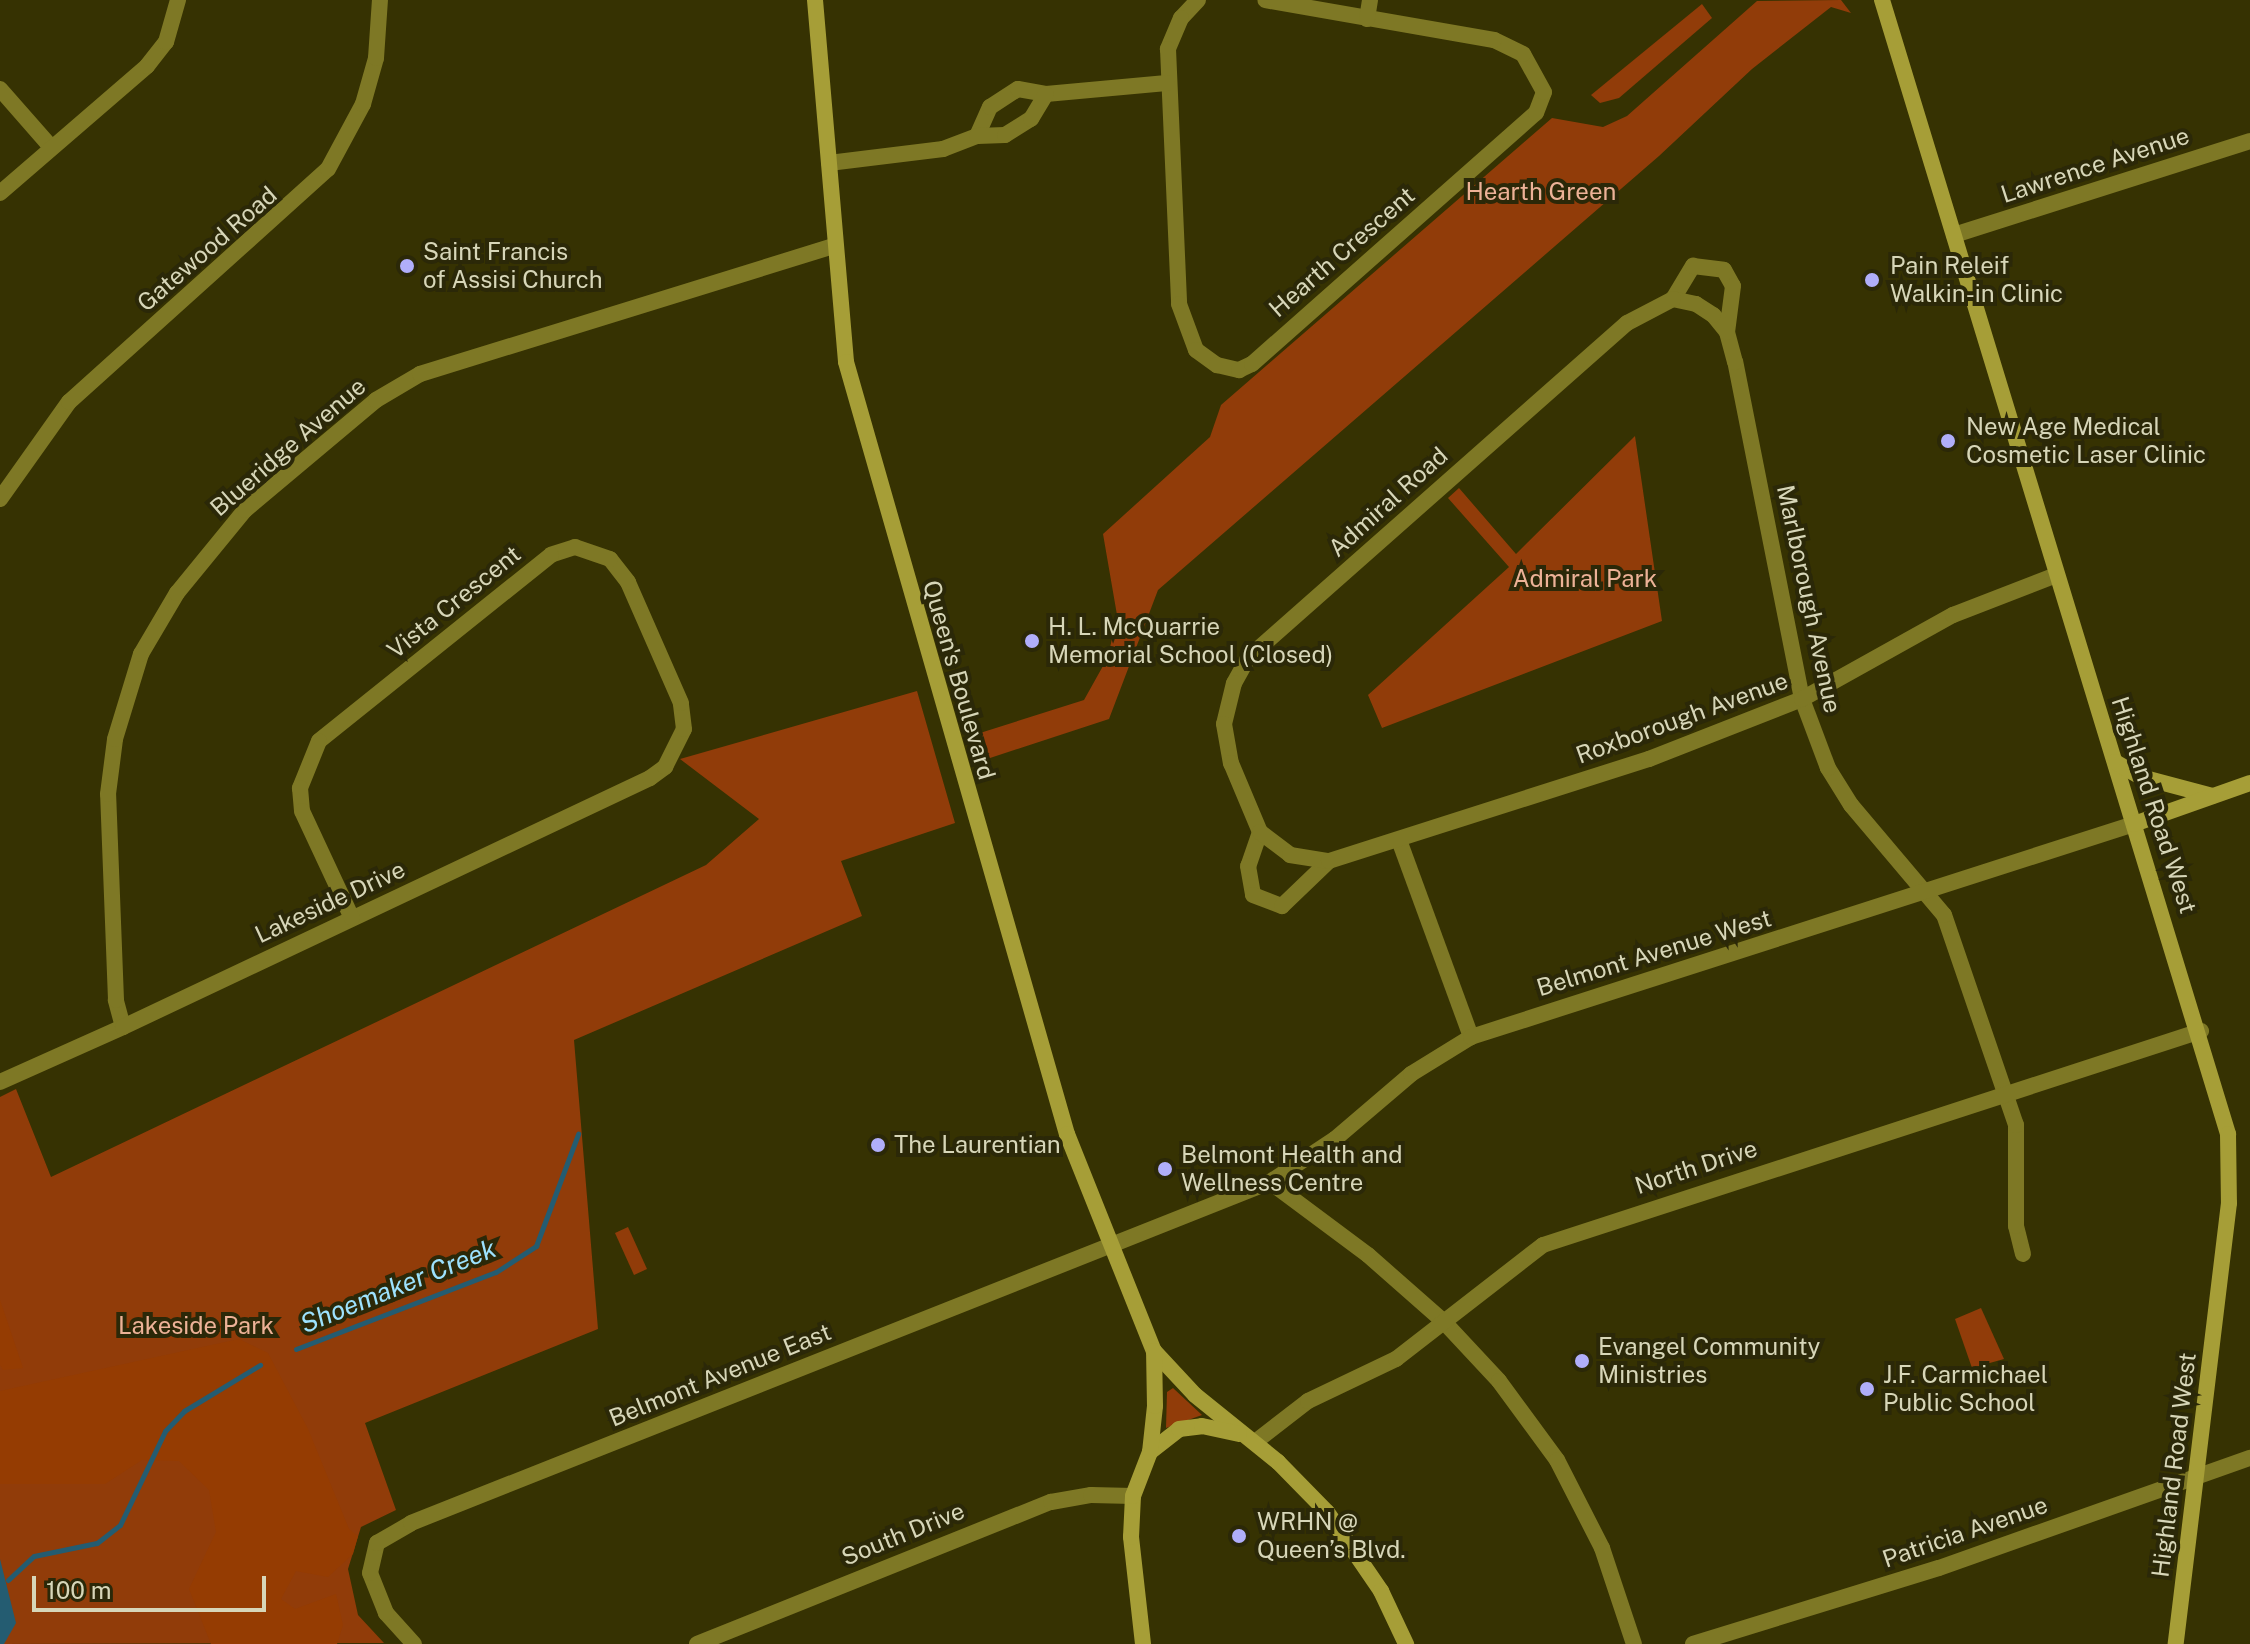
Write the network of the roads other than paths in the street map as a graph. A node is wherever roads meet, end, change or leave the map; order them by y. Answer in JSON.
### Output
{"nodes":[{"id":1,"x":178,"y":0,"type":"edge"},
{"id":2,"x":380,"y":0,"type":"edge"},
{"id":3,"x":815,"y":0,"type":"edge"},
{"id":4,"x":1198,"y":0,"type":"edge"},
{"id":5,"x":1265,"y":0,"type":"edge"},
{"id":6,"x":1370,"y":0,"type":"edge"},
{"id":7,"x":1882,"y":0,"type":"edge"},
{"id":8,"x":1367,"y":19,"type":"junction"},
{"id":9,"x":1166,"y":83,"type":"junction"},
{"id":10,"x":0,"y":89,"type":"edge"},
{"id":11,"x":1046,"y":94,"type":"junction"},
{"id":12,"x":977,"y":136,"type":"junction"},
{"id":13,"x":2250,"y":141,"type":"edge"},
{"id":14,"x":51,"y":147,"type":"junction"},
{"id":15,"x":829,"y":163,"type":"junction"},
{"id":16,"x":0,"y":193,"type":"edge"},
{"id":17,"x":1954,"y":235,"type":"junction"},
{"id":18,"x":834,"y":246,"type":"junction"},
{"id":19,"x":1673,"y":299,"type":"junction"},
{"id":20,"x":1727,"y":332,"type":"junction"},
{"id":21,"x":0,"y":499,"type":"edge"},
{"id":22,"x":2056,"y":575,"type":"junction"},
{"id":23,"x":1802,"y":699,"type":"junction"},
{"id":24,"x":674,"y":756,"type":"joint"},
{"id":25,"x":2115,"y":762,"type":"junction"},
{"id":26,"x":2250,"y":783,"type":"edge"},
{"id":27,"x":2213,"y":796,"type":"junction"},
{"id":28,"x":2134,"y":824,"type":"junction"},
{"id":29,"x":1260,"y":832,"type":"junction"},
{"id":30,"x":1399,"y":840,"type":"junction"},
{"id":31,"x":1329,"y":861,"type":"junction"},
{"id":32,"x":1929,"y":893,"type":"junction"},
{"id":33,"x":352,"y":918,"type":"junction"},
{"id":34,"x":123,"y":1027,"type":"junction"},
{"id":35,"x":2201,"y":1031,"type":"junction"},
{"id":36,"x":1471,"y":1037,"type":"junction"},
{"id":37,"x":0,"y":1082,"type":"edge"},
{"id":38,"x":2002,"y":1092,"type":"junction"},
{"id":39,"x":1270,"y":1182,"type":"junction"},
{"id":40,"x":1111,"y":1246,"type":"junction"},
{"id":41,"x":2023,"y":1254,"type":"dead end"},
{"id":42,"x":1445,"y":1323,"type":"junction"},
{"id":43,"x":1154,"y":1351,"type":"junction"},
{"id":44,"x":1250,"y":1439,"type":"junction"},
{"id":45,"x":1150,"y":1452,"type":"junction"},
{"id":46,"x":2250,"y":1458,"type":"edge"},
{"id":47,"x":2197,"y":1481,"type":"junction"},
{"id":48,"x":1133,"y":1496,"type":"junction"},
{"id":49,"x":414,"y":1644,"type":"edge"},
{"id":50,"x":697,"y":1644,"type":"edge"},
{"id":51,"x":1143,"y":1644,"type":"edge"},
{"id":52,"x":1406,"y":1644,"type":"edge"},
{"id":53,"x":1634,"y":1644,"type":"edge"},
{"id":54,"x":1693,"y":1644,"type":"edge"},
{"id":55,"x":2176,"y":1644,"type":"edge"}],
"edges":[{"from":1,"to":14,"type":"street"},
{"from":2,"to":21,"type":"street","name":"Gatewood Road"},
{"from":3,"to":15,"type":"street","name":"Queen's Boulevard"},
{"from":4,"to":9,"type":"street","name":"Hearth Crescent"},
{"from":5,"to":8,"type":"street","name":"Hearth Crescent"},
{"from":6,"to":8,"type":"street"},
{"from":7,"to":17,"type":"street","name":"Highland Road West"},
{"from":8,"to":9,"type":"street","name":"Hearth Crescent"},
{"from":9,"to":11,"type":"street"},
{"from":10,"to":14,"type":"street"},
{"from":11,"to":12,"type":"street"},
{"from":11,"to":12,"type":"street"},
{"from":12,"to":15,"type":"street"},
{"from":13,"to":17,"type":"street","name":"Lawrence Avenue"},
{"from":14,"to":16,"type":"street"},
{"from":15,"to":18,"type":"street","name":"Queen's Boulevard"},
{"from":17,"to":22,"type":"street","name":"Highland Road West"},
{"from":18,"to":34,"type":"street","name":"Blueridge Avenue"},
{"from":18,"to":40,"type":"street","name":"Queen's Boulevard"},
{"from":19,"to":20,"type":"street","name":"Marlborough Avenue"},
{"from":19,"to":20,"type":"street","name":"Marlborough Avenue"},
{"from":19,"to":29,"type":"street","name":"Admiral Road"},
{"from":20,"to":23,"type":"street","name":"Marlborough Avenue"},
{"from":22,"to":23,"type":"street","name":"Roxborough Avenue"},
{"from":22,"to":25,"type":"street","name":"Highland Road West"},
{"from":23,"to":30,"type":"street","name":"Roxborough Avenue"},
{"from":23,"to":32,"type":"street","name":"Marlborough Avenue"},
{"from":24,"to":33,"type":"street","name":"Lakeside Drive"},
{"from":24,"to":33,"type":"street","name":"Vista Crescent"},
{"from":25,"to":27,"type":"street"},
{"from":25,"to":28,"type":"street","name":"Highland Road West"},
{"from":26,"to":27,"type":"street","name":"Belmont Avenue West"},
{"from":27,"to":28,"type":"street","name":"Belmont Avenue West"},
{"from":28,"to":32,"type":"street","name":"Belmont Avenue West"},
{"from":28,"to":35,"type":"street","name":"Highland Road West"},
{"from":29,"to":31,"type":"street"},
{"from":29,"to":31,"type":"street"},
{"from":30,"to":31,"type":"street"},
{"from":30,"to":36,"type":"street"},
{"from":32,"to":36,"type":"street","name":"Belmont Avenue West"},
{"from":32,"to":38,"type":"street","name":"Marlborough Avenue"},
{"from":33,"to":34,"type":"street","name":"Lakeside Drive"},
{"from":34,"to":37,"type":"street","name":"Lakeside Drive"},
{"from":35,"to":38,"type":"street","name":"North Drive"},
{"from":35,"to":47,"type":"street","name":"Highland Road West"},
{"from":36,"to":39,"type":"street","name":"Belmont Avenue West"},
{"from":38,"to":41,"type":"street","name":"Marlborough Avenue"},
{"from":38,"to":42,"type":"street","name":"North Drive"},
{"from":39,"to":40,"type":"street","name":"Belmont Avenue West"},
{"from":39,"to":42,"type":"street"},
{"from":40,"to":43,"type":"street","name":"Queen's Boulevard"},
{"from":40,"to":49,"type":"street","name":"Belmont Avenue East"},
{"from":42,"to":44,"type":"street","name":"North Drive"},
{"from":42,"to":53,"type":"street"},
{"from":43,"to":44,"type":"street","name":"Queen's Boulevard"},
{"from":43,"to":45,"type":"street","name":"Queen's Boulevard"},
{"from":44,"to":45,"type":"street"},
{"from":44,"to":52,"type":"street","name":"Queen's Boulevard"},
{"from":45,"to":48,"type":"street","name":"Queen's Boulevard"},
{"from":46,"to":47,"type":"street","name":"Patricia Avenue"},
{"from":47,"to":54,"type":"street","name":"Patricia Avenue"},
{"from":47,"to":55,"type":"street","name":"Highland Road West"},
{"from":48,"to":50,"type":"street","name":"South Drive"},
{"from":48,"to":51,"type":"street","name":"Queen's Boulevard"}]}
